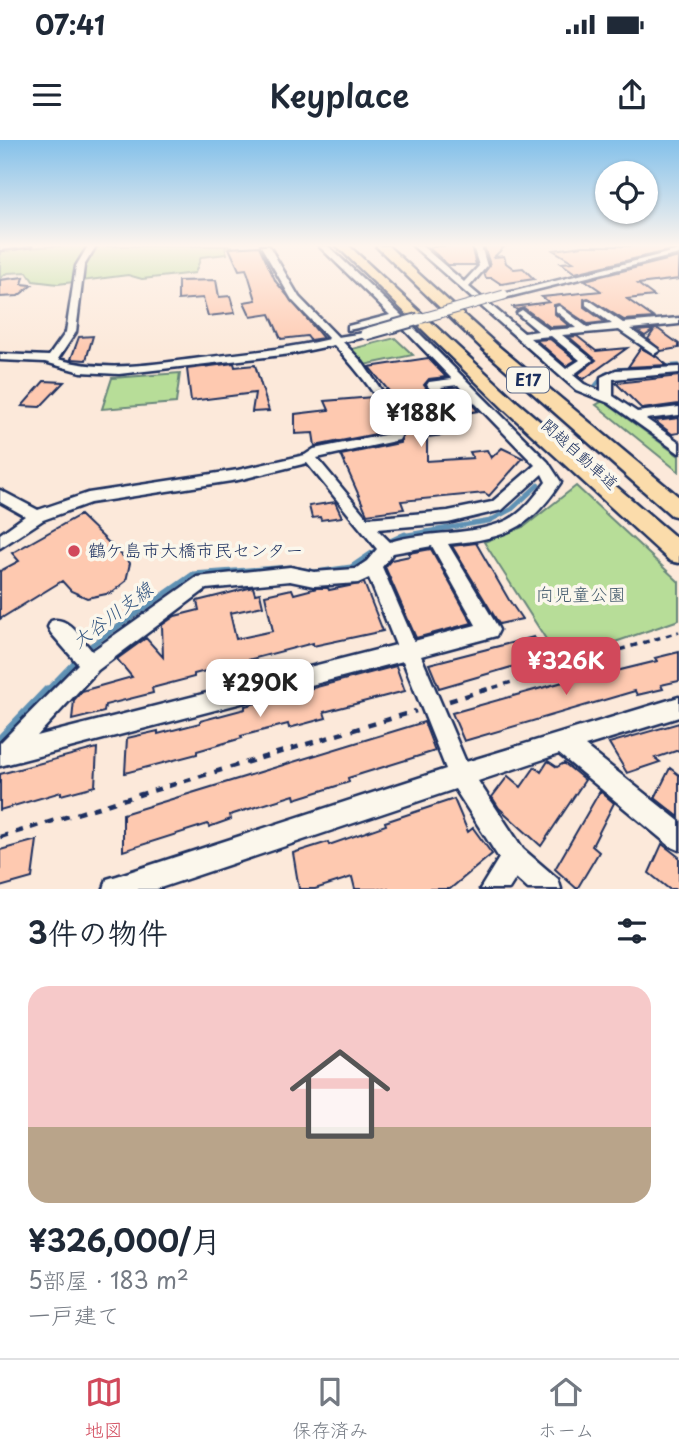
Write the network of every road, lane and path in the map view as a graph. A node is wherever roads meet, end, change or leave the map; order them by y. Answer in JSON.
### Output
{"nodes":[{"id":1,"x":77,"y":281,"type":"edge"},
{"id":2,"x":285,"y":281,"type":"edge"},
{"id":3,"x":360,"y":281,"type":"edge"},
{"id":4,"x":379,"y":281,"type":"edge"},
{"id":5,"x":404,"y":281,"type":"edge"},
{"id":6,"x":412,"y":281,"type":"edge"},
{"id":7,"x":437,"y":281,"type":"edge"},
{"id":8,"x":457,"y":281,"type":"edge"},
{"id":9,"x":469,"y":281,"type":"edge"},
{"id":10,"x":538,"y":281,"type":"edge"},
{"id":11,"x":557,"y":281,"type":"edge"},
{"id":12,"x":578,"y":281,"type":"edge"},
{"id":13,"x":464,"y":287,"type":"junction"},
{"id":14,"x":474,"y":296,"type":"junction"},
{"id":15,"x":589,"y":303,"type":"dead end"},
{"id":16,"x":491,"y":308,"type":"junction"},
{"id":17,"x":559,"y":309,"type":"dead end"},
{"id":18,"x":522,"y":313,"type":"dead end"},
{"id":19,"x":397,"y":316,"type":"junction"},
{"id":20,"x":679,"y":321,"type":"edge"},
{"id":21,"x":620,"y":326,"type":"junction"},
{"id":22,"x":586,"y":330,"type":"junction"},
{"id":23,"x":550,"y":333,"type":"junction"},
{"id":24,"x":523,"y":336,"type":"junction"},
{"id":25,"x":335,"y":338,"type":"junction"},
{"id":26,"x":654,"y":351,"type":"dead end"},
{"id":27,"x":0,"y":357,"type":"edge"},
{"id":28,"x":52,"y":360,"type":"junction"},
{"id":29,"x":679,"y":369,"type":"edge"},
{"id":30,"x":566,"y":374,"type":"junction"},
{"id":31,"x":461,"y":381,"type":"junction"},
{"id":32,"x":475,"y":396,"type":"junction"},
{"id":33,"x":607,"y":397,"type":"junction"},
{"id":34,"x":679,"y":411,"type":"edge"},
{"id":35,"x":635,"y":416,"type":"junction"},
{"id":36,"x":679,"y":449,"type":"edge"},
{"id":37,"x":310,"y":458,"type":"junction"},
{"id":38,"x":543,"y":465,"type":"junction"},
{"id":39,"x":0,"y":495,"type":"edge"},
{"id":40,"x":679,"y":499,"type":"edge"},
{"id":41,"x":679,"y":509,"type":"edge"},
{"id":42,"x":37,"y":516,"type":"junction"},
{"id":43,"x":363,"y":524,"type":"junction"},
{"id":44,"x":437,"y":540,"type":"junction"},
{"id":45,"x":0,"y":542,"type":"edge"},
{"id":46,"x":679,"y":542,"type":"edge"},
{"id":47,"x":679,"y":554,"type":"edge"},
{"id":48,"x":380,"y":558,"type":"junction"},
{"id":49,"x":58,"y":627,"type":"dead end"},
{"id":50,"x":679,"y":632,"type":"edge"},
{"id":51,"x":409,"y":652,"type":"junction"},
{"id":52,"x":91,"y":664,"type":"junction"},
{"id":53,"x":431,"y":707,"type":"junction"},
{"id":54,"x":679,"y":707,"type":"edge"},
{"id":55,"x":562,"y":741,"type":"junction"},
{"id":56,"x":461,"y":777,"type":"junction"},
{"id":57,"x":0,"y":837,"type":"edge"},
{"id":58,"x":679,"y":837,"type":"edge"},
{"id":59,"x":514,"y":858,"type":"junction"},
{"id":60,"x":117,"y":889,"type":"edge"},
{"id":61,"x":493,"y":889,"type":"edge"},
{"id":62,"x":548,"y":889,"type":"edge"}],
"edges":[{"from":1,"to":28,"type":"street"},
{"from":2,"to":25,"type":"street"},
{"from":3,"to":19,"type":"street"},
{"from":4,"to":47,"type":"highway"},
{"from":5,"to":46,"type":"highway","name":"関越自動車道","number":"E17"},
{"from":6,"to":41,"type":"highway","name":"関越自動車道","number":"E17"},
{"from":7,"to":40,"type":"highway"},
{"from":8,"to":13,"type":"street"},
{"from":9,"to":13,"type":"street"},
{"from":10,"to":14,"type":"street"},
{"from":11,"to":25,"type":"street","bridge":true},
{"from":12,"to":16,"type":"street"},
{"from":13,"to":14,"type":"street"},
{"from":14,"to":16,"type":"street"},
{"from":15,"to":21,"type":"street"},
{"from":16,"to":24,"type":"street"},
{"from":17,"to":22,"type":"street"},
{"from":18,"to":23,"type":"street"},
{"from":19,"to":25,"type":"street"},
{"from":19,"to":31,"type":"street"},
{"from":20,"to":21,"type":"street"},
{"from":21,"to":22,"type":"street"},
{"from":21,"to":26,"type":"street"},
{"from":22,"to":23,"type":"street"},
{"from":23,"to":24,"type":"street"},
{"from":23,"to":30,"type":"street"},
{"from":24,"to":30,"type":"street"},
{"from":25,"to":28,"type":"street"},
{"from":25,"to":37,"type":"street"},
{"from":27,"to":28,"type":"street"},
{"from":29,"to":33,"type":"street"},
{"from":30,"to":33,"type":"street"},
{"from":31,"to":32,"type":"street"},
{"from":31,"to":32,"type":"street"},
{"from":32,"to":38,"type":"street"},
{"from":33,"to":35,"type":"street"},
{"from":34,"to":35,"type":"street"},
{"from":35,"to":36,"type":"street"},
{"from":37,"to":42,"type":"street"},
{"from":37,"to":43,"type":"street"},
{"from":38,"to":43,"type":"street"},
{"from":38,"to":44,"type":"street"},
{"from":39,"to":42,"type":"street"},
{"from":42,"to":45,"type":"street"},
{"from":43,"to":48,"type":"street"},
{"from":44,"to":48,"type":"street"},
{"from":44,"to":51,"type":"street"},
{"from":48,"to":51,"type":"street"},
{"from":48,"to":52,"type":"street"},
{"from":49,"to":52,"type":"street"},
{"from":50,"to":53,"type":"path"},
{"from":51,"to":52,"type":"street"},
{"from":51,"to":53,"type":"street"},
{"from":53,"to":56,"type":"street"},
{"from":53,"to":57,"type":"path"},
{"from":54,"to":55,"type":"street"},
{"from":55,"to":56,"type":"street"},
{"from":55,"to":58,"type":"street"},
{"from":56,"to":59,"type":"street"},
{"from":56,"to":60,"type":"street"},
{"from":59,"to":61,"type":"street"},
{"from":59,"to":62,"type":"street"}]}
